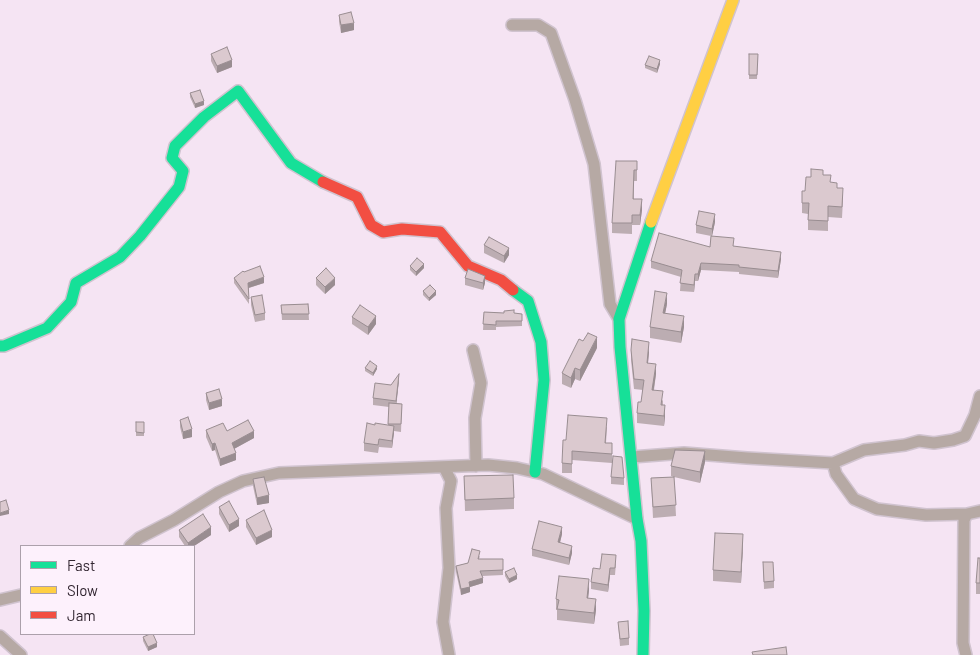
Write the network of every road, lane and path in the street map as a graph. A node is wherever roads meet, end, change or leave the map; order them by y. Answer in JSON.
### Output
{"nodes":[{"id":1,"x":733,"y":0,"type":"edge"},
{"id":2,"x":512,"y":25,"type":"dead end"},
{"id":3,"x":619,"y":319,"type":"junction"},
{"id":4,"x":0,"y":346,"type":"edge"},
{"id":5,"x":473,"y":350,"type":"dead end"},
{"id":6,"x":980,"y":396,"type":"edge"},
{"id":7,"x":632,"y":457,"type":"junction"},
{"id":8,"x":833,"y":463,"type":"junction"},
{"id":9,"x":476,"y":466,"type":"junction"},
{"id":10,"x":444,"y":467,"type":"junction"},
{"id":11,"x":534,"y":472,"type":"junction"},
{"id":12,"x":980,"y":511,"type":"edge"},
{"id":13,"x":967,"y":514,"type":"junction"},
{"id":14,"x":637,"y":519,"type":"junction"},
{"id":15,"x":131,"y":545,"type":"edge"},
{"id":16,"x":20,"y":595,"type":"edge"},
{"id":17,"x":0,"y":600,"type":"edge"},
{"id":18,"x":0,"y":636,"type":"edge"},
{"id":19,"x":21,"y":655,"type":"edge"},
{"id":20,"x":449,"y":655,"type":"edge"},
{"id":21,"x":643,"y":655,"type":"edge"},
{"id":22,"x":966,"y":655,"type":"edge"}],
"edges":[{"from":1,"to":3,"type":"street"},
{"from":2,"to":3,"type":"street"},
{"from":3,"to":7,"type":"street"},
{"from":4,"to":11,"type":"street"},
{"from":5,"to":9,"type":"street"},
{"from":6,"to":8,"type":"street"},
{"from":7,"to":8,"type":"street"},
{"from":7,"to":14,"type":"street"},
{"from":8,"to":13,"type":"street"},
{"from":9,"to":10,"type":"street"},
{"from":9,"to":11,"type":"street"},
{"from":10,"to":15,"type":"street"},
{"from":10,"to":20,"type":"street"},
{"from":11,"to":14,"type":"street"},
{"from":12,"to":13,"type":"street"},
{"from":13,"to":22,"type":"street"},
{"from":14,"to":21,"type":"street"},
{"from":16,"to":17,"type":"street"},
{"from":18,"to":19,"type":"street"}]}
